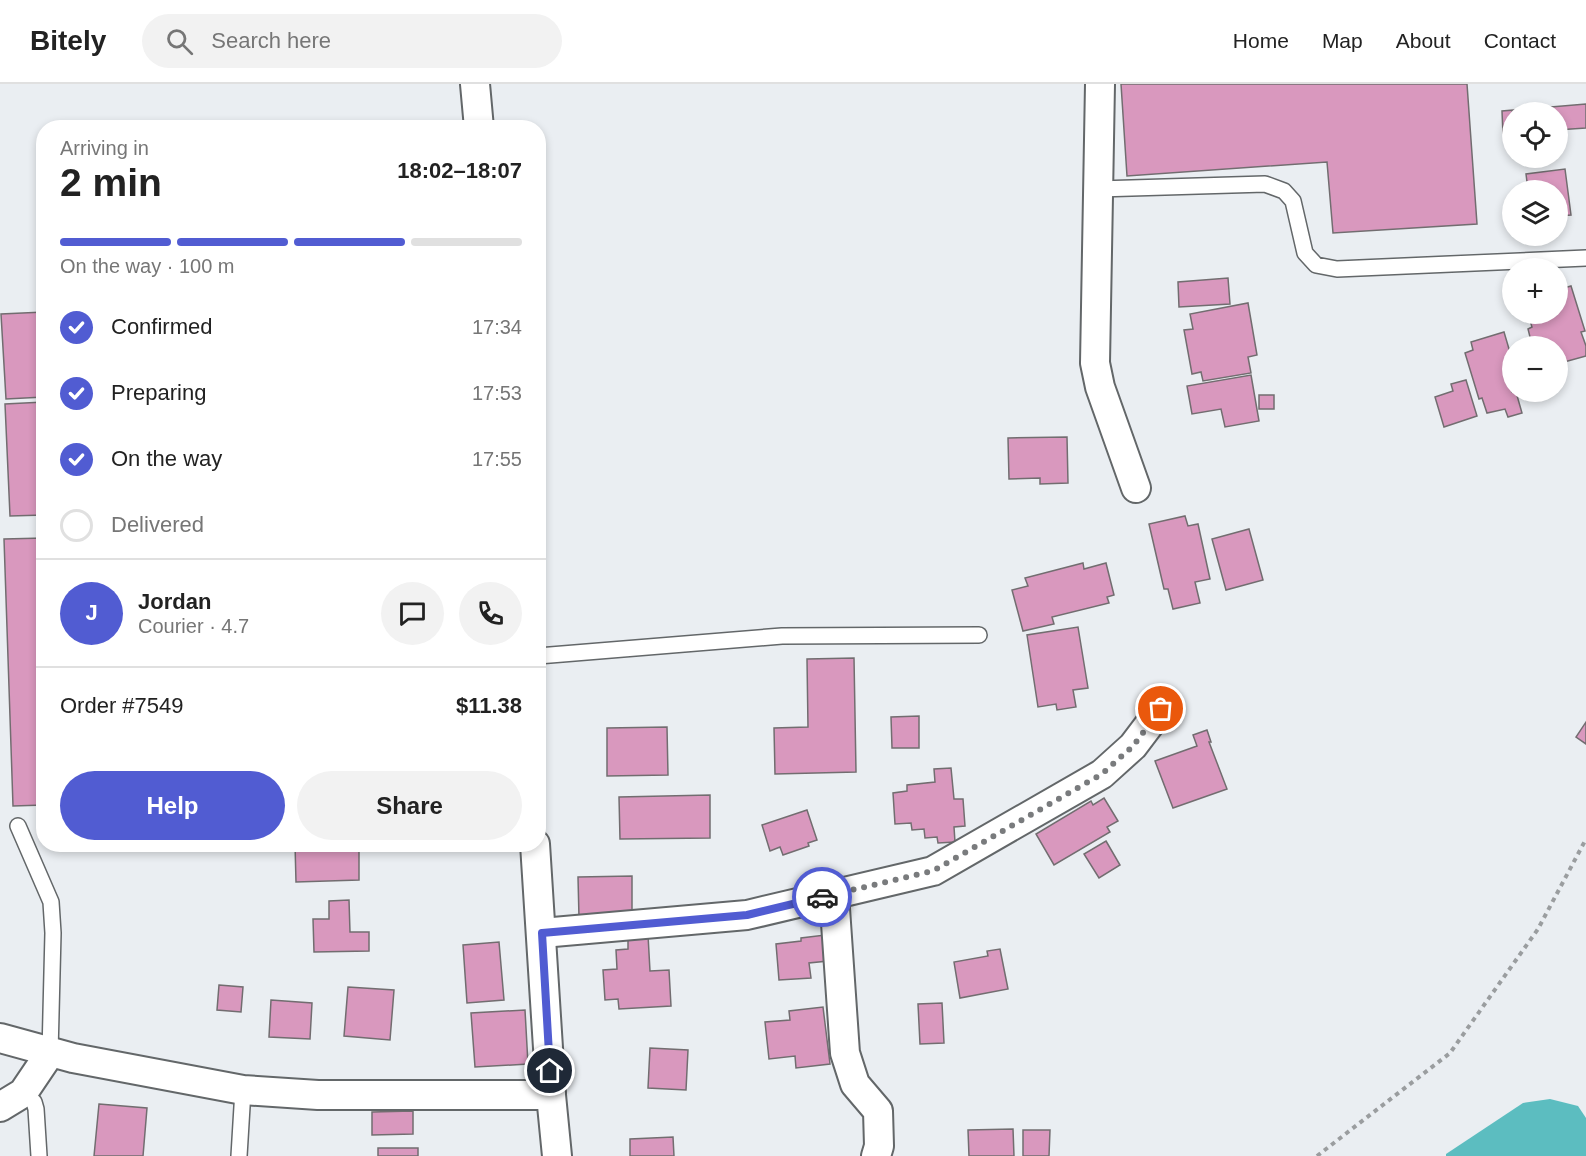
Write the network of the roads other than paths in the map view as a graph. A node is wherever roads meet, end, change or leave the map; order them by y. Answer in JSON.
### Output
{"nodes":[{"id":1,"x":475,"y":84,"type":"edge"},
{"id":2,"x":1100,"y":84,"type":"edge"},
{"id":3,"x":478,"y":120,"type":"edge"},
{"id":4,"x":1098,"y":189,"type":"junction"},
{"id":5,"x":1586,"y":258,"type":"edge"},
{"id":6,"x":1136,"y":488,"type":"dead end"},
{"id":7,"x":979,"y":635,"type":"dead end"},
{"id":8,"x":546,"y":655,"type":"edge"},
{"id":9,"x":1161,"y":709,"type":"dead end"},
{"id":10,"x":18,"y":826,"type":"dead end"},
{"id":11,"x":536,"y":852,"type":"edge"},
{"id":12,"x":834,"y":894,"type":"junction"},
{"id":13,"x":542,"y":933,"type":"junction"},
{"id":14,"x":0,"y":1038,"type":"edge"},
{"id":15,"x":50,"y":1053,"type":"junction"},
{"id":16,"x":243,"y":1090,"type":"junction"},
{"id":17,"x":551,"y":1095,"type":"junction"},
{"id":18,"x":11,"y":1100,"type":"edge"},
{"id":19,"x":39,"y":1156,"type":"edge"},
{"id":20,"x":239,"y":1156,"type":"edge"},
{"id":21,"x":557,"y":1156,"type":"edge"},
{"id":22,"x":876,"y":1156,"type":"edge"}],
"edges":[{"from":1,"to":3,"type":"street"},
{"from":2,"to":4,"type":"street"},
{"from":4,"to":5,"type":"lane"},
{"from":4,"to":6,"type":"street"},
{"from":7,"to":8,"type":"lane"},
{"from":9,"to":12,"type":"street"},
{"from":10,"to":15,"type":"lane"},
{"from":11,"to":13,"type":"street"},
{"from":12,"to":13,"type":"street"},
{"from":12,"to":22,"type":"street"},
{"from":13,"to":17,"type":"street"},
{"from":14,"to":15,"type":"street"},
{"from":15,"to":16,"type":"street"},
{"from":15,"to":18,"type":"street"},
{"from":16,"to":17,"type":"street"},
{"from":16,"to":20,"type":"lane"},
{"from":17,"to":21,"type":"street"},
{"from":18,"to":19,"type":"lane"}]}
